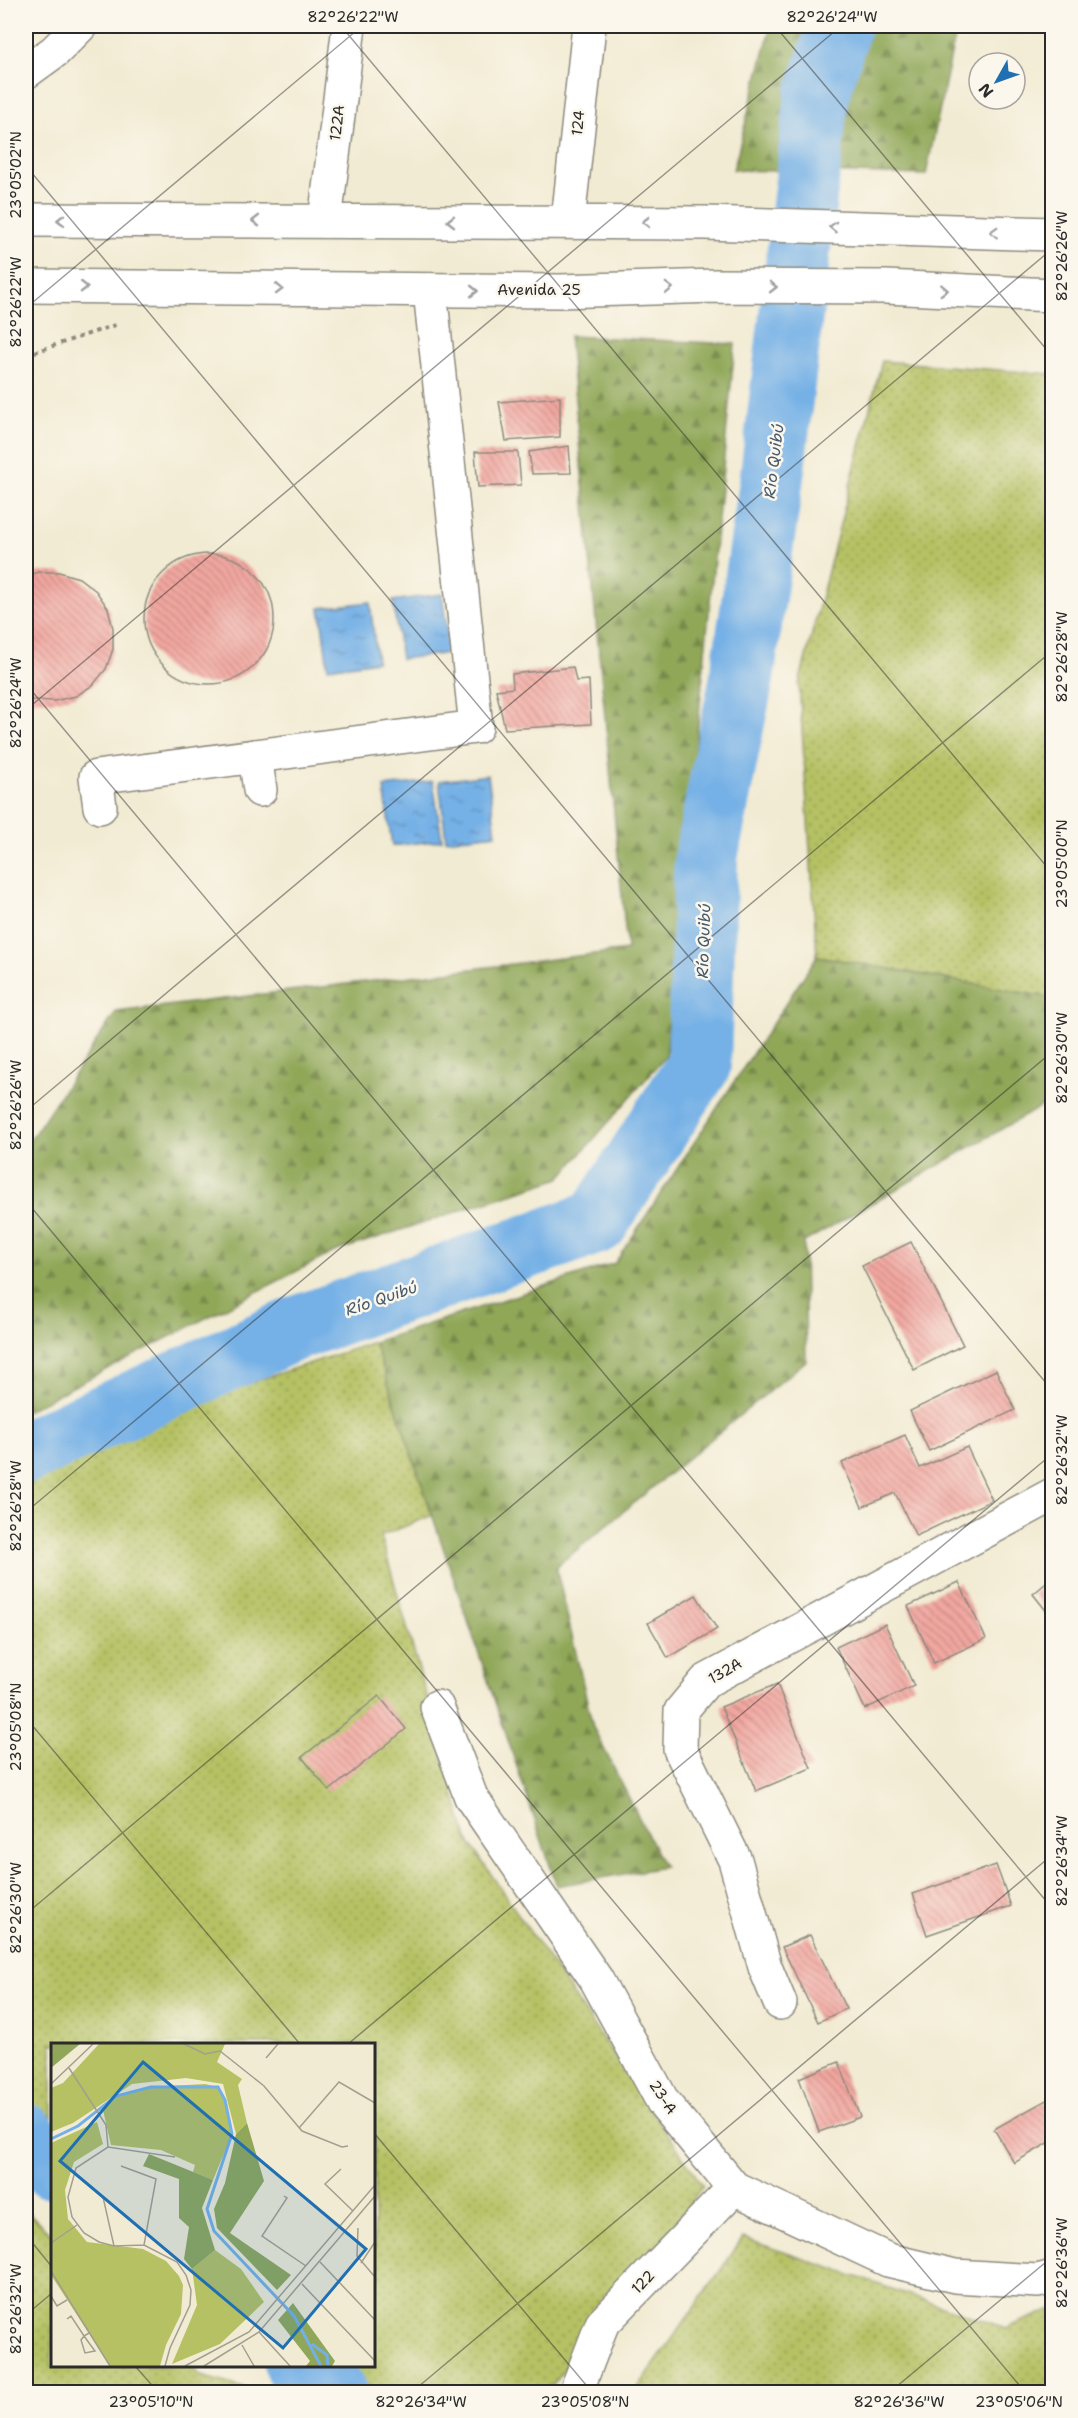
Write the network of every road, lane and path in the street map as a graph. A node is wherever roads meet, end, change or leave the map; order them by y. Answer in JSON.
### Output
{"nodes":[{"id":1,"x":80,"y":26,"type":"edge"},
{"id":2,"x":349,"y":26,"type":"edge"},
{"id":3,"x":589,"y":26,"type":"edge"},
{"id":4,"x":26,"y":72,"type":"edge"},
{"id":5,"x":26,"y":220,"type":"edge"},
{"id":6,"x":325,"y":221,"type":"junction"},
{"id":7,"x":568,"y":221,"type":"junction"},
{"id":8,"x":1053,"y":234,"type":"edge"},
{"id":9,"x":26,"y":286,"type":"edge"},
{"id":10,"x":430,"y":290,"type":"junction"},
{"id":11,"x":1053,"y":294,"type":"edge"},
{"id":12,"x":255,"y":756,"type":"junction"},
{"id":13,"x":260,"y":790,"type":"dead end"},
{"id":14,"x":100,"y":807,"type":"dead end"},
{"id":15,"x":1053,"y":1496,"type":"edge"},
{"id":16,"x":437,"y":1707,"type":"dead end"},
{"id":17,"x":780,"y":2003,"type":"dead end"},
{"id":18,"x":734,"y":2188,"type":"junction"},
{"id":19,"x":1053,"y":2277,"type":"edge"},
{"id":20,"x":576,"y":2392,"type":"edge"}],
"edges":[{"from":1,"to":4,"type":"street"},
{"from":2,"to":6,"type":"street","name":"122A"},
{"from":3,"to":7,"type":"street","name":"124"},
{"from":6,"to":5,"type":"street","one_way":true},
{"from":7,"to":6,"type":"street","one_way":true},
{"from":8,"to":7,"type":"street","one_way":true},
{"from":9,"to":10,"type":"street","name":"Avenida 25","one_way":true},
{"from":10,"to":11,"type":"street","name":"Avenida 25","one_way":true},
{"from":10,"to":12,"type":"street"},
{"from":12,"to":13,"type":"street"},
{"from":12,"to":14,"type":"street"},
{"from":15,"to":17,"type":"street","name":"132A"},
{"from":16,"to":18,"type":"street","name":"23-A"},
{"from":18,"to":19,"type":"street","name":"23-A"},
{"from":18,"to":20,"type":"street","name":"122"}]}
